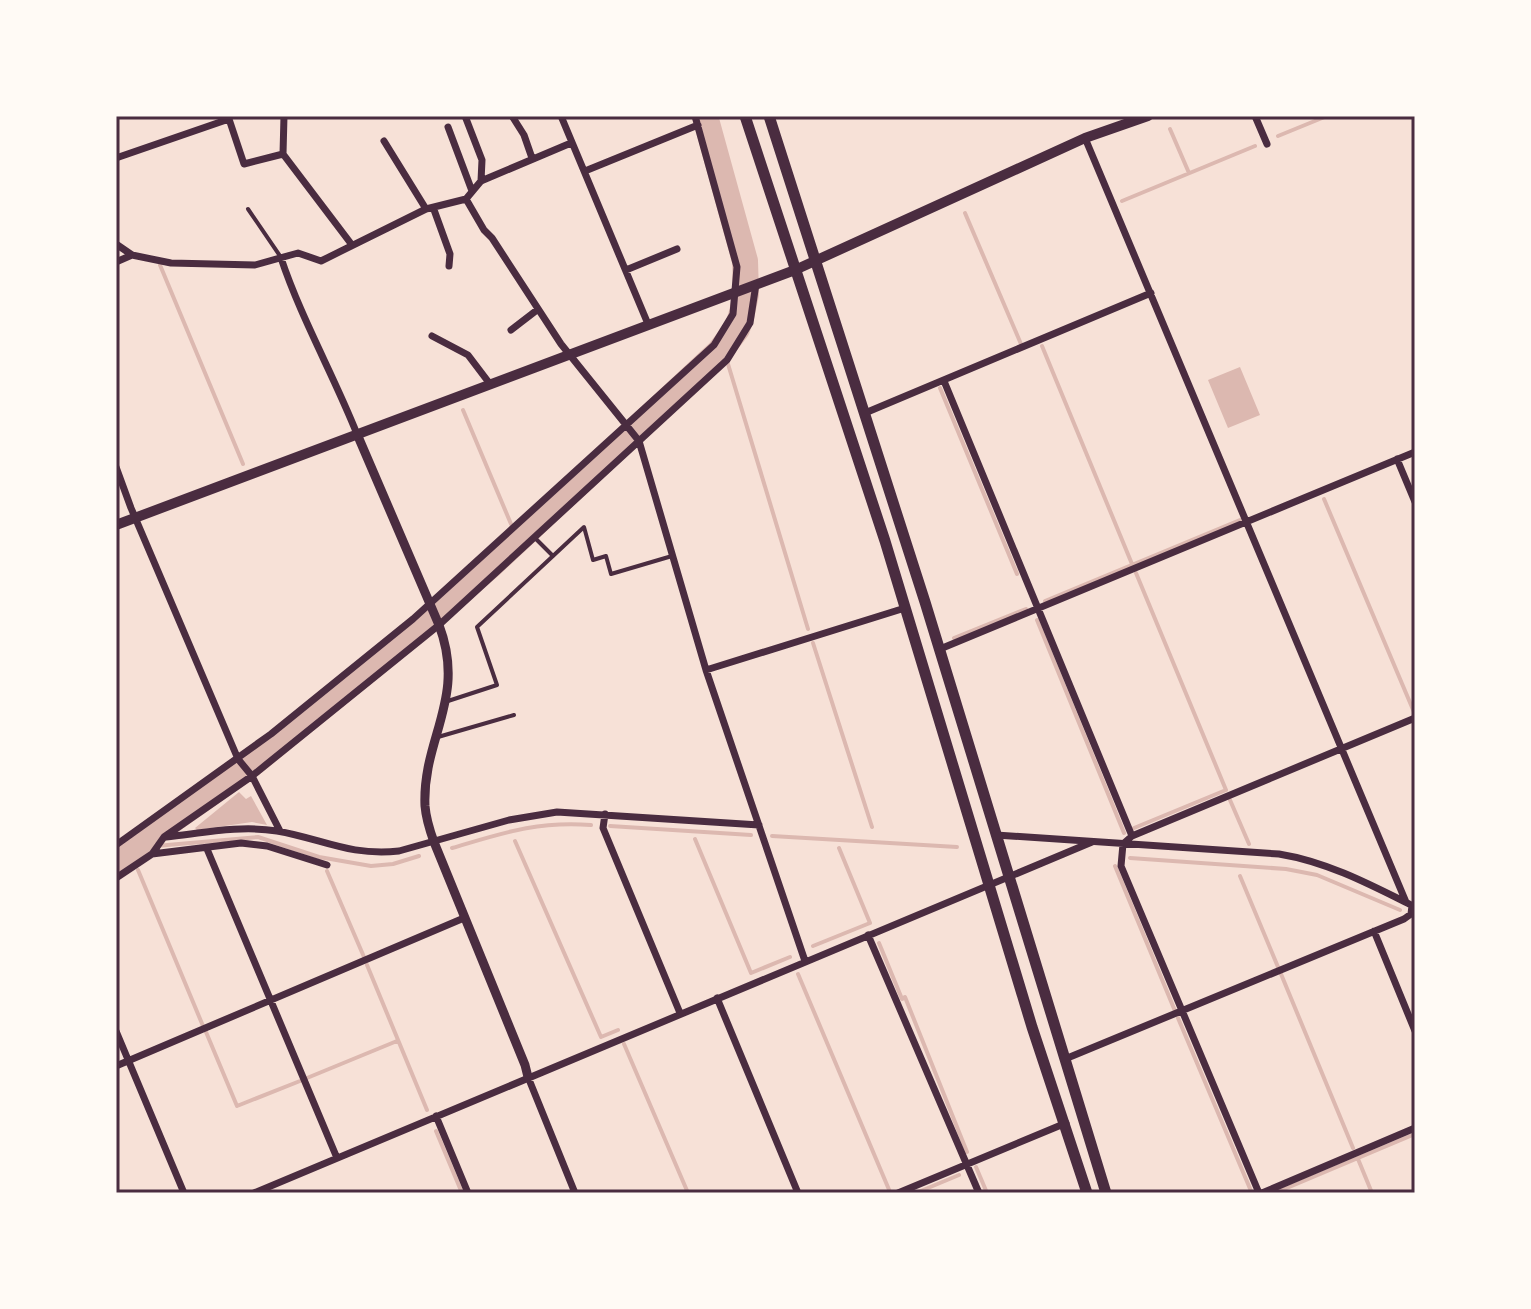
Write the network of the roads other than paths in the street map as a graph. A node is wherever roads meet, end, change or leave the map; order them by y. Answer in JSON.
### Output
{"nodes":[{"id":1,"x":284,"y":116,"type":"edge"},
{"id":2,"x":465,"y":116,"type":"edge"},
{"id":3,"x":512,"y":116,"type":"edge"},
{"id":4,"x":561,"y":116,"type":"edge"},
{"id":5,"x":745,"y":116,"type":"edge"},
{"id":6,"x":769,"y":116,"type":"edge"},
{"id":7,"x":1148,"y":116,"type":"edge"},
{"id":8,"x":1255,"y":116,"type":"edge"},
{"id":9,"x":697,"y":120,"type":"edge"},
{"id":10,"x":448,"y":127,"type":"dead end"},
{"id":11,"x":1085,"y":138,"type":"junction"},
{"id":12,"x":384,"y":141,"type":"dead end"},
{"id":13,"x":571,"y":143,"type":"junction"},
{"id":14,"x":1267,"y":144,"type":"dead end"},
{"id":15,"x":283,"y":154,"type":"junction"},
{"id":16,"x":116,"y":158,"type":"edge"},
{"id":17,"x":532,"y":158,"type":"junction"},
{"id":18,"x":585,"y":171,"type":"junction"},
{"id":19,"x":481,"y":181,"type":"junction"},
{"id":20,"x":472,"y":191,"type":"junction"},
{"id":21,"x":466,"y":199,"type":"junction"},
{"id":22,"x":430,"y":208,"type":"junction"},
{"id":23,"x":248,"y":209,"type":"dead end"},
{"id":24,"x":116,"y":244,"type":"edge"},
{"id":25,"x":352,"y":245,"type":"junction"},
{"id":26,"x":677,"y":249,"type":"dead end"},
{"id":27,"x":132,"y":255,"type":"junction"},
{"id":28,"x":281,"y":258,"type":"junction"},
{"id":29,"x":817,"y":259,"type":"junction"},
{"id":30,"x":116,"y":262,"type":"edge"},
{"id":31,"x":449,"y":266,"type":"dead end"},
{"id":32,"x":626,"y":270,"type":"junction"},
{"id":33,"x":795,"y":270,"type":"junction"},
{"id":34,"x":754,"y":285,"type":"junction"},
{"id":35,"x":738,"y":291,"type":"junction"},
{"id":36,"x":1151,"y":293,"type":"junction"},
{"id":37,"x":537,"y":310,"type":"junction"},
{"id":38,"x":648,"y":324,"type":"junction"},
{"id":39,"x":511,"y":330,"type":"dead end"},
{"id":40,"x":432,"y":336,"type":"dead end"},
{"id":41,"x":569,"y":354,"type":"junction"},
{"id":42,"x":944,"y":381,"type":"junction"},
{"id":43,"x":490,"y":384,"type":"junction"},
{"id":44,"x":865,"y":413,"type":"junction"},
{"id":45,"x":626,"y":425,"type":"junction"},
{"id":46,"x":357,"y":434,"type":"junction"},
{"id":47,"x":638,"y":440,"type":"junction"},
{"id":48,"x":1415,"y":452,"type":"edge"},
{"id":49,"x":1397,"y":459,"type":"junction"},
{"id":50,"x":116,"y":467,"type":"edge"},
{"id":51,"x":1415,"y":502,"type":"edge"},
{"id":52,"x":136,"y":518,"type":"junction"},
{"id":53,"x":1247,"y":521,"type":"junction"},
{"id":54,"x":116,"y":525,"type":"edge"},
{"id":55,"x":534,"y":537,"type":"junction"},
{"id":56,"x":553,"y":556,"type":"junction"},
{"id":57,"x":672,"y":556,"type":"junction"},
{"id":58,"x":431,"y":605,"type":"junction"},
{"id":59,"x":905,"y":608,"type":"junction"},
{"id":60,"x":1037,"y":608,"type":"junction"},
{"id":61,"x":438,"y":623,"type":"junction"},
{"id":62,"x":940,"y":649,"type":"junction"},
{"id":63,"x":706,"y":670,"type":"junction"},
{"id":64,"x":446,"y":702,"type":"junction"},
{"id":65,"x":514,"y":715,"type":"dead end"},
{"id":66,"x":1415,"y":718,"type":"edge"},
{"id":67,"x":438,"y":737,"type":"junction"},
{"id":68,"x":1341,"y":748,"type":"junction"},
{"id":69,"x":238,"y":760,"type":"junction"},
{"id":70,"x":251,"y":775,"type":"junction"},
{"id":71,"x":605,"y":814,"type":"junction"},
{"id":72,"x":759,"y":825,"type":"junction"},
{"id":73,"x":280,"y":831,"type":"junction"},
{"id":74,"x":996,"y":835,"type":"junction"},
{"id":75,"x":1132,"y":836,"type":"junction"},
{"id":76,"x":163,"y":839,"type":"junction"},
{"id":77,"x":434,"y":842,"type":"junction"},
{"id":78,"x":1092,"y":842,"type":"junction"},
{"id":79,"x":1123,"y":844,"type":"junction"},
{"id":80,"x":116,"y":845,"type":"edge"},
{"id":81,"x":207,"y":849,"type":"junction"},
{"id":82,"x":153,"y":852,"type":"junction"},
{"id":83,"x":327,"y":865,"type":"dead end"},
{"id":84,"x":1010,"y":877,"type":"junction"},
{"id":85,"x":116,"y":878,"type":"edge"},
{"id":86,"x":989,"y":884,"type":"junction"},
{"id":87,"x":1411,"y":905,"type":"edge"},
{"id":88,"x":464,"y":918,"type":"junction"},
{"id":89,"x":1374,"y":931,"type":"junction"},
{"id":90,"x":868,"y":935,"type":"junction"},
{"id":91,"x":805,"y":961,"type":"junction"},
{"id":92,"x":717,"y":998,"type":"junction"},
{"id":93,"x":271,"y":1000,"type":"junction"},
{"id":94,"x":1182,"y":1012,"type":"junction"},
{"id":95,"x":680,"y":1013,"type":"junction"},
{"id":96,"x":116,"y":1031,"type":"edge"},
{"id":97,"x":1415,"y":1031,"type":"edge"},
{"id":98,"x":1065,"y":1059,"type":"junction"},
{"id":99,"x":128,"y":1061,"type":"junction"},
{"id":100,"x":116,"y":1066,"type":"edge"},
{"id":101,"x":528,"y":1077,"type":"junction"},
{"id":102,"x":436,"y":1116,"type":"junction"},
{"id":103,"x":1066,"y":1123,"type":"junction"},
{"id":104,"x":1415,"y":1128,"type":"edge"},
{"id":105,"x":337,"y":1158,"type":"junction"},
{"id":106,"x":967,"y":1164,"type":"junction"},
{"id":107,"x":184,"y":1193,"type":"edge"},
{"id":108,"x":254,"y":1193,"type":"edge"},
{"id":109,"x":468,"y":1193,"type":"edge"},
{"id":110,"x":575,"y":1193,"type":"edge"},
{"id":111,"x":798,"y":1193,"type":"edge"},
{"id":112,"x":898,"y":1193,"type":"edge"},
{"id":113,"x":979,"y":1193,"type":"edge"},
{"id":114,"x":1087,"y":1193,"type":"edge"},
{"id":115,"x":1106,"y":1193,"type":"edge"},
{"id":116,"x":1261,"y":1193,"type":"edge"}],
"edges":[{"from":1,"to":15,"type":"street"},
{"from":2,"to":19,"type":"street"},
{"from":3,"to":17,"type":"street"},
{"from":4,"to":13,"type":"street"},
{"from":5,"to":33,"type":"main road"},
{"from":6,"to":29,"type":"main road"},
{"from":7,"to":11,"type":"main road"},
{"from":8,"to":14,"type":"street"},
{"from":9,"to":18,"type":"street"},
{"from":9,"to":35,"type":"street"},
{"from":10,"to":20,"type":"street"},
{"from":11,"to":29,"type":"main road"},
{"from":11,"to":36,"type":"street"},
{"from":12,"to":22,"type":"street"},
{"from":13,"to":17,"type":"street"},
{"from":13,"to":18,"type":"street"},
{"from":15,"to":16,"type":"street"},
{"from":15,"to":25,"type":"street"},
{"from":17,"to":19,"type":"street"},
{"from":18,"to":32,"type":"street"},
{"from":19,"to":20,"type":"street"},
{"from":20,"to":21,"type":"street"},
{"from":21,"to":22,"type":"street"},
{"from":21,"to":37,"type":"street"},
{"from":22,"to":25,"type":"street"},
{"from":22,"to":31,"type":"street"},
{"from":23,"to":28,"type":"lane"},
{"from":24,"to":27,"type":"street"},
{"from":25,"to":28,"type":"street"},
{"from":26,"to":32,"type":"street"},
{"from":27,"to":28,"type":"street"},
{"from":27,"to":30,"type":"street"},
{"from":28,"to":46,"type":"street"},
{"from":29,"to":33,"type":"main road"},
{"from":29,"to":44,"type":"main road"},
{"from":32,"to":38,"type":"street"},
{"from":33,"to":34,"type":"main road"},
{"from":33,"to":59,"type":"main road"},
{"from":34,"to":35,"type":"main road"},
{"from":34,"to":47,"type":"street"},
{"from":35,"to":38,"type":"main road"},
{"from":35,"to":45,"type":"street"},
{"from":36,"to":42,"type":"street"},
{"from":36,"to":53,"type":"street"},
{"from":37,"to":39,"type":"street"},
{"from":37,"to":41,"type":"street"},
{"from":38,"to":41,"type":"main road"},
{"from":40,"to":43,"type":"street"},
{"from":41,"to":43,"type":"main road"},
{"from":41,"to":45,"type":"street"},
{"from":42,"to":44,"type":"street"},
{"from":42,"to":60,"type":"street"},
{"from":43,"to":46,"type":"main road"},
{"from":44,"to":62,"type":"main road"},
{"from":45,"to":47,"type":"street"},
{"from":45,"to":58,"type":"street"},
{"from":46,"to":52,"type":"main road"},
{"from":46,"to":58,"type":"street"},
{"from":47,"to":55,"type":"street"},
{"from":47,"to":57,"type":"street"},
{"from":48,"to":49,"type":"street"},
{"from":49,"to":51,"type":"street"},
{"from":49,"to":53,"type":"street"},
{"from":50,"to":52,"type":"street"},
{"from":52,"to":54,"type":"main road"},
{"from":52,"to":69,"type":"street"},
{"from":53,"to":60,"type":"street"},
{"from":53,"to":68,"type":"street"},
{"from":55,"to":56,"type":"lane"},
{"from":55,"to":61,"type":"street"},
{"from":56,"to":57,"type":"lane"},
{"from":56,"to":64,"type":"lane"},
{"from":57,"to":63,"type":"street"},
{"from":58,"to":61,"type":"street"},
{"from":58,"to":69,"type":"street"},
{"from":59,"to":63,"type":"street"},
{"from":59,"to":86,"type":"main road"},
{"from":60,"to":62,"type":"street"},
{"from":60,"to":75,"type":"street"},
{"from":61,"to":64,"type":"street"},
{"from":61,"to":70,"type":"street"},
{"from":62,"to":74,"type":"main road"},
{"from":63,"to":72,"type":"street"},
{"from":64,"to":67,"type":"street"},
{"from":65,"to":67,"type":"lane"},
{"from":66,"to":68,"type":"street"},
{"from":67,"to":77,"type":"street"},
{"from":68,"to":75,"type":"street"},
{"from":68,"to":87,"type":"street"},
{"from":69,"to":70,"type":"street"},
{"from":69,"to":80,"type":"street"},
{"from":70,"to":73,"type":"street"},
{"from":70,"to":76,"type":"street"},
{"from":71,"to":72,"type":"street"},
{"from":71,"to":77,"type":"street"},
{"from":71,"to":95,"type":"street"},
{"from":72,"to":91,"type":"street"},
{"from":73,"to":76,"type":"street"},
{"from":73,"to":77,"type":"street"},
{"from":74,"to":78,"type":"street"},
{"from":74,"to":84,"type":"main road"},
{"from":75,"to":79,"type":"street"},
{"from":76,"to":82,"type":"street"},
{"from":77,"to":88,"type":"street"},
{"from":78,"to":79,"type":"street"},
{"from":78,"to":84,"type":"street"},
{"from":79,"to":87,"type":"street"},
{"from":79,"to":94,"type":"street"},
{"from":81,"to":82,"type":"street"},
{"from":81,"to":83,"type":"street"},
{"from":81,"to":93,"type":"street"},
{"from":82,"to":85,"type":"street"},
{"from":84,"to":86,"type":"street"},
{"from":84,"to":98,"type":"main road"},
{"from":86,"to":90,"type":"street"},
{"from":86,"to":103,"type":"main road"},
{"from":87,"to":89,"type":"street"},
{"from":88,"to":93,"type":"street"},
{"from":88,"to":101,"type":"street"},
{"from":89,"to":94,"type":"street"},
{"from":89,"to":97,"type":"street"},
{"from":90,"to":91,"type":"street"},
{"from":90,"to":106,"type":"street"},
{"from":91,"to":92,"type":"street"},
{"from":92,"to":95,"type":"street"},
{"from":92,"to":111,"type":"street"},
{"from":93,"to":99,"type":"street"},
{"from":93,"to":105,"type":"street"},
{"from":94,"to":98,"type":"street"},
{"from":94,"to":116,"type":"street"},
{"from":95,"to":101,"type":"street"},
{"from":96,"to":99,"type":"street"},
{"from":98,"to":115,"type":"main road"},
{"from":99,"to":100,"type":"street"},
{"from":99,"to":107,"type":"street"},
{"from":101,"to":102,"type":"street"},
{"from":101,"to":110,"type":"street"},
{"from":102,"to":105,"type":"street"},
{"from":102,"to":109,"type":"street"},
{"from":103,"to":106,"type":"street"},
{"from":103,"to":114,"type":"main road"},
{"from":104,"to":116,"type":"street"},
{"from":105,"to":108,"type":"street"},
{"from":106,"to":112,"type":"street"},
{"from":106,"to":113,"type":"street"}]}
